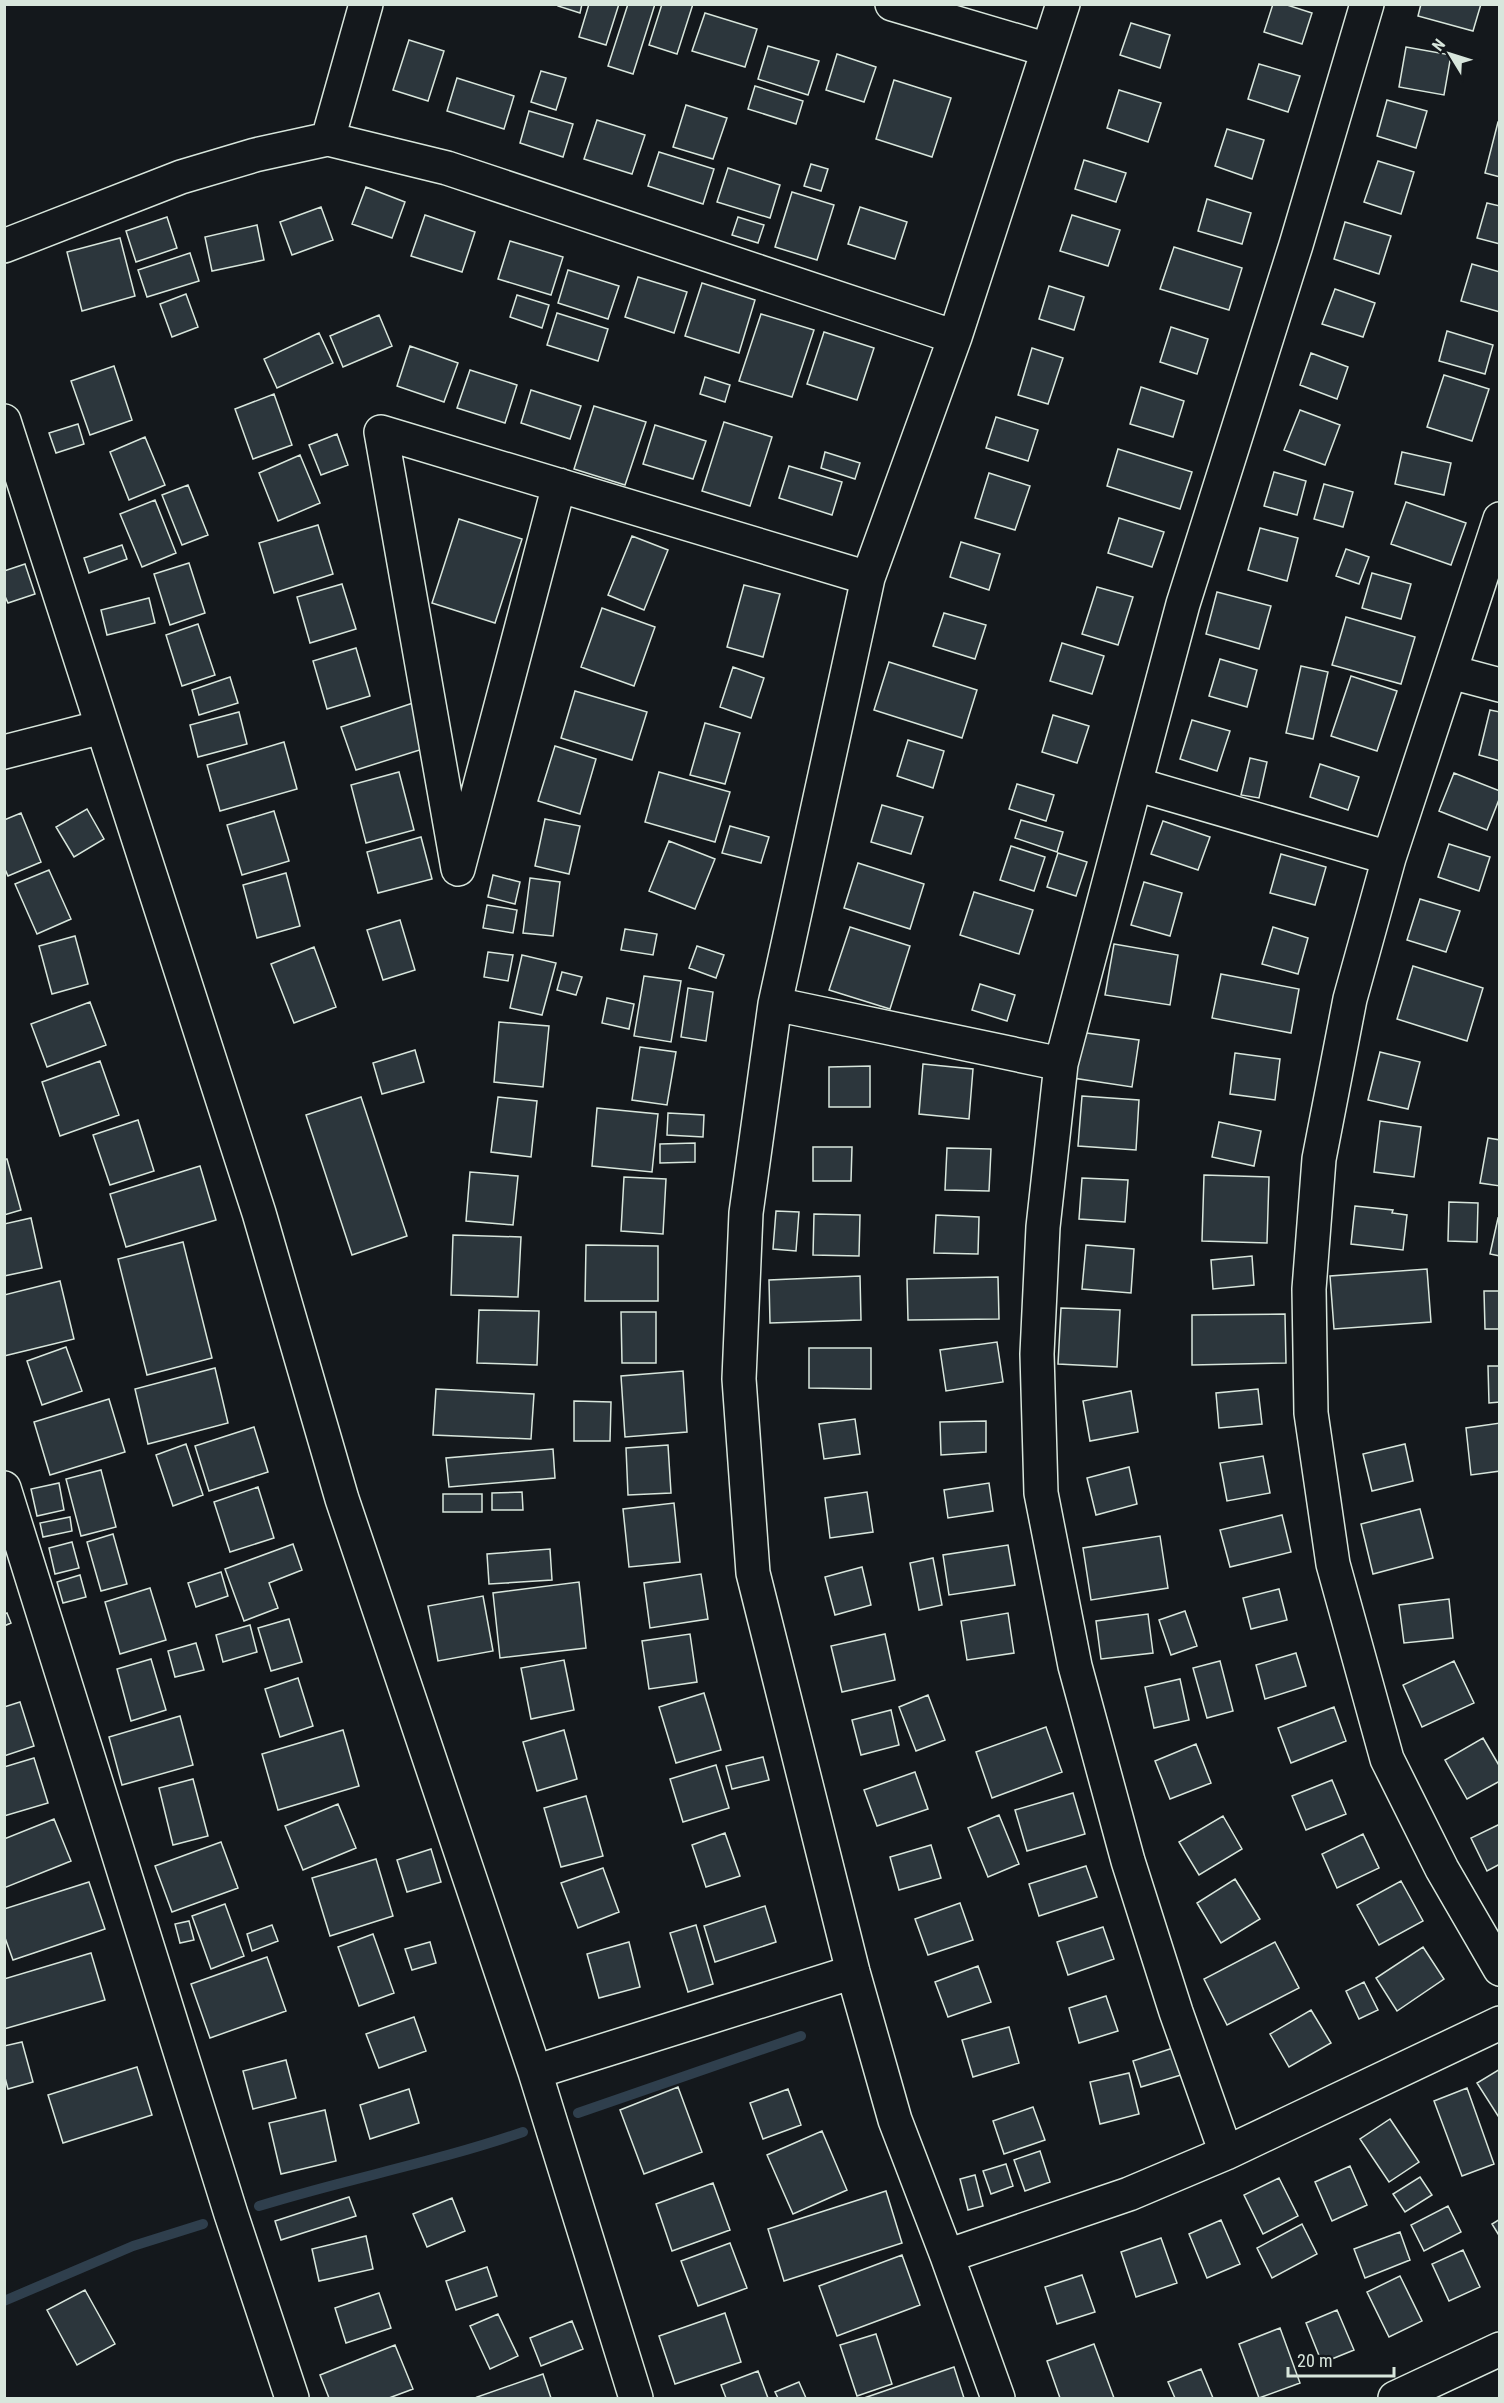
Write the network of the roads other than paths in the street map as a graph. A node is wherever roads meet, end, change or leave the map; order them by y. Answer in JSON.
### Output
{"nodes":[{"id":1,"x":366,"y":4,"type":"edge"},
{"id":2,"x":892,"y":4,"type":"edge"},
{"id":3,"x":1063,"y":4,"type":"edge"},
{"id":4,"x":1367,"y":4,"type":"edge"},
{"id":5,"x":1048,"y":50,"type":"junction"},
{"id":6,"x":328,"y":139,"type":"junction"},
{"id":7,"x":4,"y":246,"type":"edge"},
{"id":8,"x":955,"y":337,"type":"junction"},
{"id":9,"x":4,"y":421,"type":"edge"},
{"id":10,"x":559,"y":485,"type":"junction"},
{"id":11,"x":1500,"y":519,"type":"edge"},
{"id":12,"x":868,"y":578,"type":"junction"},
{"id":13,"x":1451,"y":672,"type":"junction"},
{"id":14,"x":1500,"y":685,"type":"edge"},
{"id":15,"x":102,"y":728,"type":"junction"},
{"id":16,"x":4,"y":752,"type":"edge"},
{"id":17,"x":1135,"y":784,"type":"junction"},
{"id":18,"x":1389,"y":858,"type":"junction"},
{"id":19,"x":775,"y":1004,"type":"junction"},
{"id":20,"x":1061,"y":1064,"type":"junction"},
{"id":21,"x":4,"y":1488,"type":"edge"},
{"id":22,"x":1500,"y":1969,"type":"edge"},
{"id":23,"x":853,"y":1972,"type":"junction"},
{"id":24,"x":1500,"y":2023,"type":"edge"},
{"id":25,"x":535,"y":2072,"type":"junction"},
{"id":26,"x":1226,"y":2153,"type":"junction"},
{"id":27,"x":947,"y":2256,"type":"junction"},
{"id":28,"x":1500,"y":2349,"type":"edge"},
{"id":29,"x":292,"y":2398,"type":"edge"},
{"id":30,"x":636,"y":2398,"type":"edge"},
{"id":31,"x":998,"y":2398,"type":"edge"},
{"id":32,"x":1395,"y":2398,"type":"edge"}],
"edges":[{"from":1,"to":6,"type":"street"},
{"from":2,"to":5,"type":"street"},
{"from":3,"to":5,"type":"street"},
{"from":4,"to":17,"type":"street"},
{"from":5,"to":8,"type":"street"},
{"from":6,"to":7,"type":"street"},
{"from":6,"to":8,"type":"street"},
{"from":8,"to":12,"type":"street"},
{"from":9,"to":15,"type":"street"},
{"from":10,"to":10,"type":"street"},
{"from":10,"to":12,"type":"street"},
{"from":11,"to":13,"type":"street"},
{"from":12,"to":19,"type":"street"},
{"from":13,"to":14,"type":"street"},
{"from":13,"to":18,"type":"street"},
{"from":15,"to":16,"type":"street"},
{"from":15,"to":25,"type":"street"},
{"from":17,"to":18,"type":"street"},
{"from":17,"to":20,"type":"street"},
{"from":18,"to":22,"type":"street"},
{"from":19,"to":20,"type":"street"},
{"from":19,"to":23,"type":"street"},
{"from":20,"to":26,"type":"street"},
{"from":21,"to":29,"type":"street"},
{"from":23,"to":25,"type":"street"},
{"from":23,"to":27,"type":"street"},
{"from":24,"to":26,"type":"street"},
{"from":25,"to":30,"type":"street"},
{"from":26,"to":27,"type":"street"},
{"from":27,"to":31,"type":"street"},
{"from":28,"to":32,"type":"street"}]}
